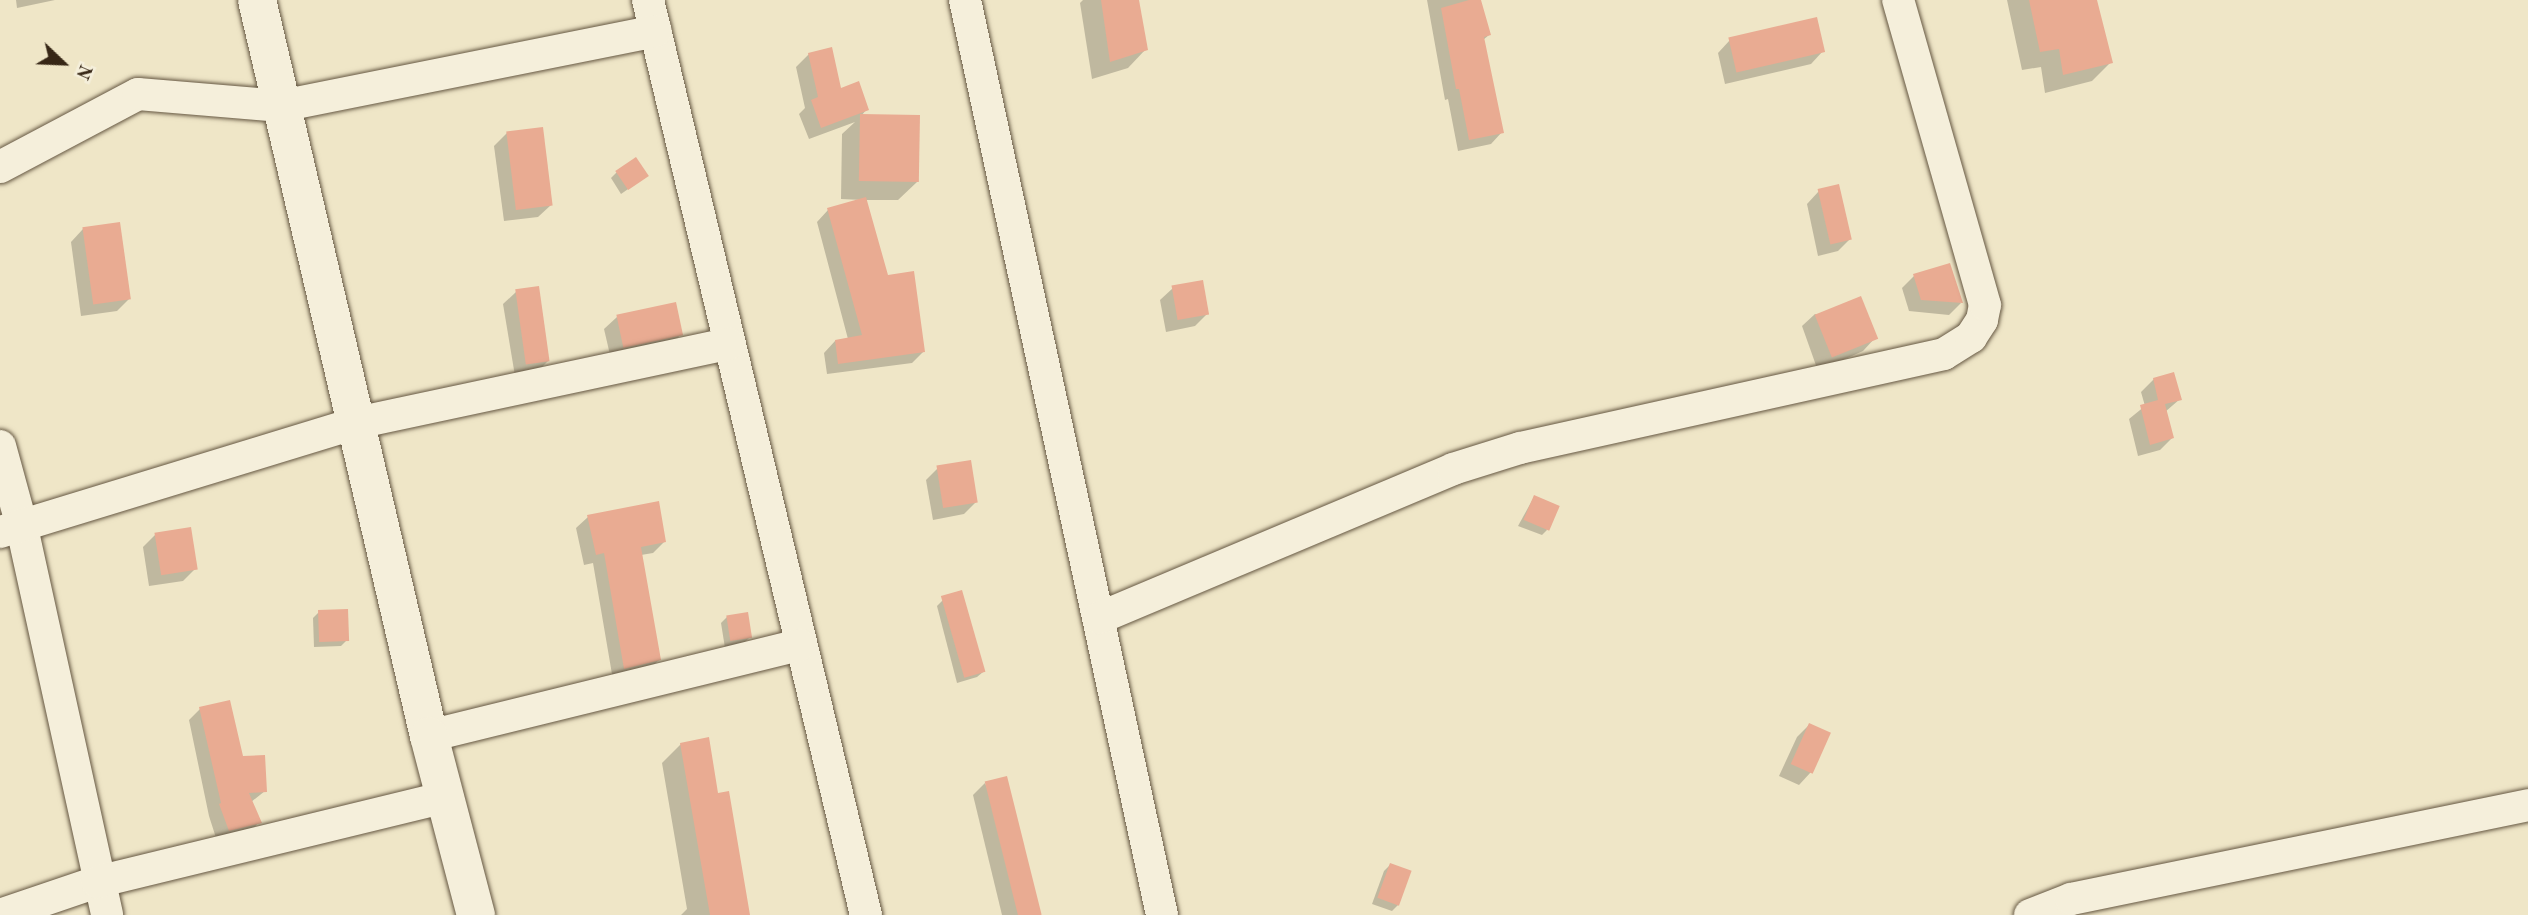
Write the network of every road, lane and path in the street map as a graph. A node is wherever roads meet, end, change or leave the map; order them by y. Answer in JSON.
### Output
{"nodes":[{"id":1,"x":257,"y":0,"type":"edge"},
{"id":2,"x":648,"y":0,"type":"edge"},
{"id":3,"x":965,"y":0,"type":"edge"},
{"id":4,"x":1898,"y":0,"type":"edge"},
{"id":5,"x":656,"y":31,"type":"junction"},
{"id":6,"x":281,"y":106,"type":"junction"},
{"id":7,"x":0,"y":167,"type":"edge"},
{"id":8,"x":729,"y":344,"type":"junction"},
{"id":9,"x":356,"y":423,"type":"junction"},
{"id":10,"x":0,"y":446,"type":"edge"},
{"id":11,"x":10,"y":528,"type":"edge"},
{"id":12,"x":1099,"y":618,"type":"junction"},
{"id":13,"x":800,"y":645,"type":"junction"},
{"id":14,"x":429,"y":736,"type":"junction"},
{"id":15,"x":445,"y":797,"type":"junction"},
{"id":16,"x":2528,"y":805,"type":"edge"},
{"id":17,"x":97,"y":882,"type":"junction"},
{"id":18,"x":0,"y":915,"type":"edge"},
{"id":19,"x":107,"y":915,"type":"edge"},
{"id":20,"x":476,"y":915,"type":"edge"},
{"id":21,"x":866,"y":915,"type":"edge"},
{"id":22,"x":1162,"y":915,"type":"edge"},
{"id":23,"x":2030,"y":915,"type":"edge"}],
"edges":[{"from":1,"to":6,"type":"street"},
{"from":2,"to":5,"type":"street"},
{"from":3,"to":12,"type":"street"},
{"from":4,"to":12,"type":"street"},
{"from":5,"to":6,"type":"street"},
{"from":5,"to":8,"type":"street"},
{"from":6,"to":7,"type":"street"},
{"from":6,"to":9,"type":"street"},
{"from":8,"to":9,"type":"street"},
{"from":8,"to":13,"type":"street"},
{"from":9,"to":11,"type":"street"},
{"from":9,"to":14,"type":"street"},
{"from":10,"to":11,"type":"street"},
{"from":11,"to":17,"type":"street"},
{"from":12,"to":22,"type":"street"},
{"from":13,"to":14,"type":"street"},
{"from":13,"to":21,"type":"street"},
{"from":14,"to":15,"type":"street"},
{"from":15,"to":17,"type":"street"},
{"from":15,"to":20,"type":"street"},
{"from":16,"to":23,"type":"street"},
{"from":17,"to":18,"type":"street"},
{"from":17,"to":19,"type":"street"}]}
